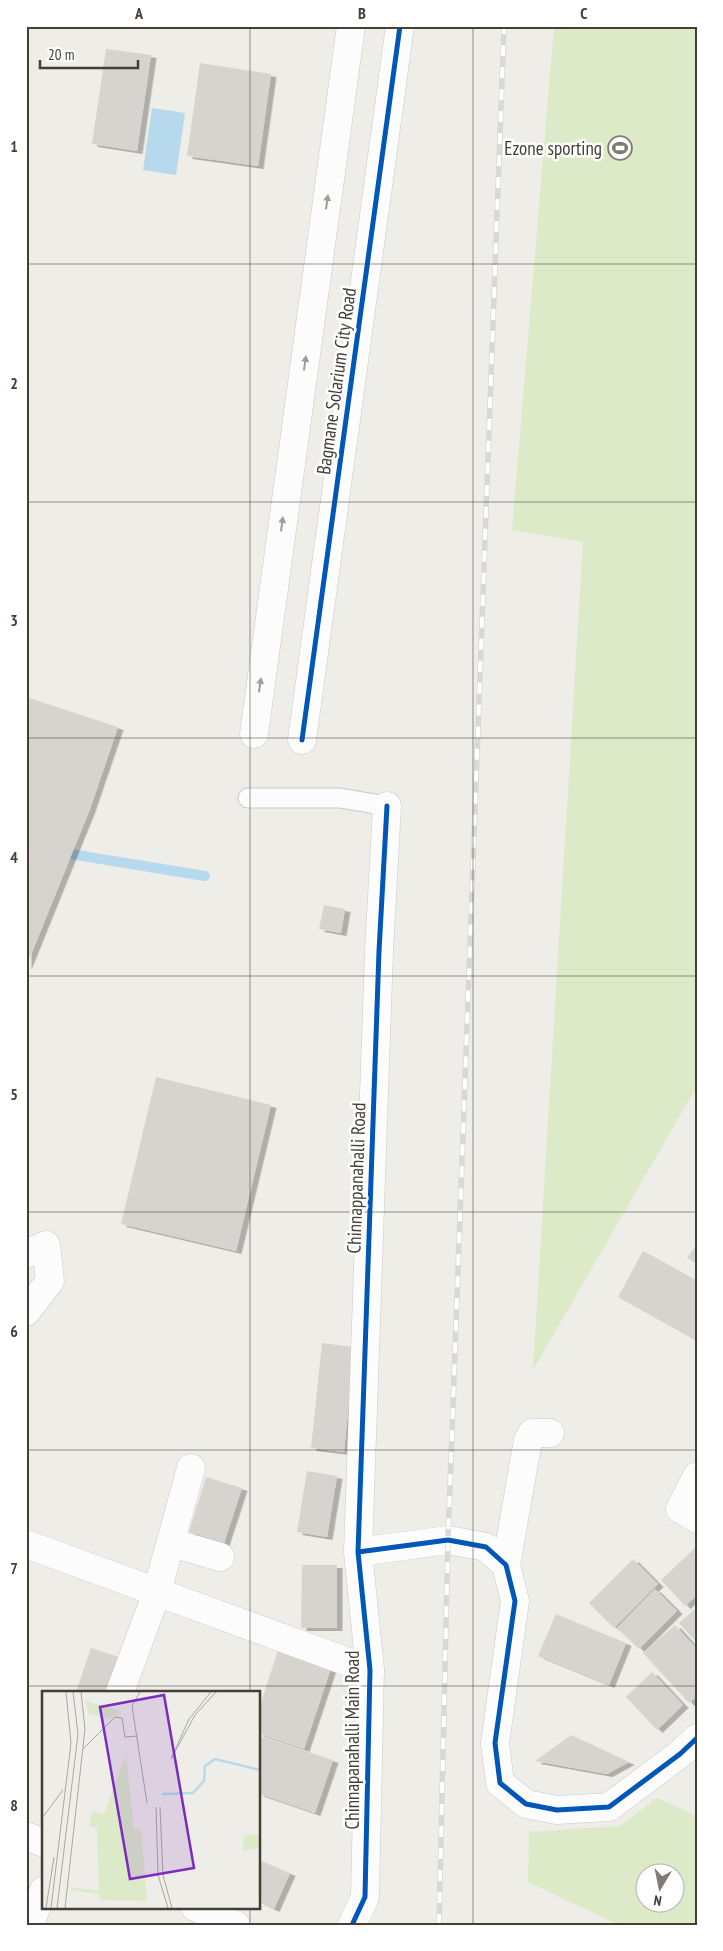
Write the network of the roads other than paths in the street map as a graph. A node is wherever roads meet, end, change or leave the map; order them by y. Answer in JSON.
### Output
{"nodes":[{"id":1,"x":351,"y":26,"type":"edge"},
{"id":2,"x":400,"y":26,"type":"edge"},
{"id":3,"x":254,"y":734,"type":"dead end"},
{"id":4,"x":302,"y":740,"type":"dead end"},
{"id":5,"x":248,"y":798,"type":"dead end"},
{"id":6,"x":387,"y":806,"type":"joint"},
{"id":7,"x":26,"y":1254,"type":"edge"},
{"id":8,"x":26,"y":1312,"type":"edge"},
{"id":9,"x":550,"y":1433,"type":"dead end"},
{"id":10,"x":191,"y":1468,"type":"dead end"},
{"id":11,"x":697,"y":1476,"type":"edge"},
{"id":12,"x":697,"y":1519,"type":"edge"},
{"id":13,"x":172,"y":1543,"type":"junction"},
{"id":14,"x":26,"y":1544,"type":"edge"},
{"id":15,"x":358,"y":1552,"type":"junction"},
{"id":16,"x":220,"y":1557,"type":"dead end"},
{"id":17,"x":506,"y":1565,"type":"junction"},
{"id":18,"x":157,"y":1592,"type":"junction"},
{"id":19,"x":370,"y":1670,"type":"junction"},
{"id":20,"x":120,"y":1691,"type":"edge"},
{"id":21,"x":697,"y":1738,"type":"edge"},
{"id":22,"x":26,"y":1836,"type":"edge"},
{"id":23,"x":42,"y":1842,"type":"edge"},
{"id":24,"x":42,"y":1895,"type":"edge"},
{"id":25,"x":197,"y":1908,"type":"edge"},
{"id":26,"x":29,"y":1925,"type":"edge"},
{"id":27,"x":236,"y":1925,"type":"edge"},
{"id":28,"x":352,"y":1925,"type":"edge"}],
"edges":[{"from":3,"to":1,"type":"street","name":"Bagmane Solarium City Road","one_way":true},
{"from":2,"to":4,"type":"street","name":"Bagmane Solarium City Road"},
{"from":5,"to":6,"type":"lane"},
{"from":6,"to":15,"type":"street","name":"Chinnappanahalli Road"},
{"from":7,"to":8,"type":"street"},
{"from":9,"to":17,"type":"street"},
{"from":10,"to":13,"type":"street"},
{"from":11,"to":12,"type":"street"},
{"from":13,"to":16,"type":"street"},
{"from":13,"to":18,"type":"street"},
{"from":14,"to":18,"type":"street"},
{"from":15,"to":17,"type":"street"},
{"from":15,"to":19,"type":"street","name":"Chinnapanahalli Main Road"},
{"from":17,"to":21,"type":"street"},
{"from":18,"to":19,"type":"street"},
{"from":18,"to":20,"type":"street"},
{"from":19,"to":28,"type":"street","name":"Chinnapanahalli Main Road"},
{"from":22,"to":23,"type":"street"},
{"from":24,"to":26,"type":"street"},
{"from":25,"to":27,"type":"street"}]}
